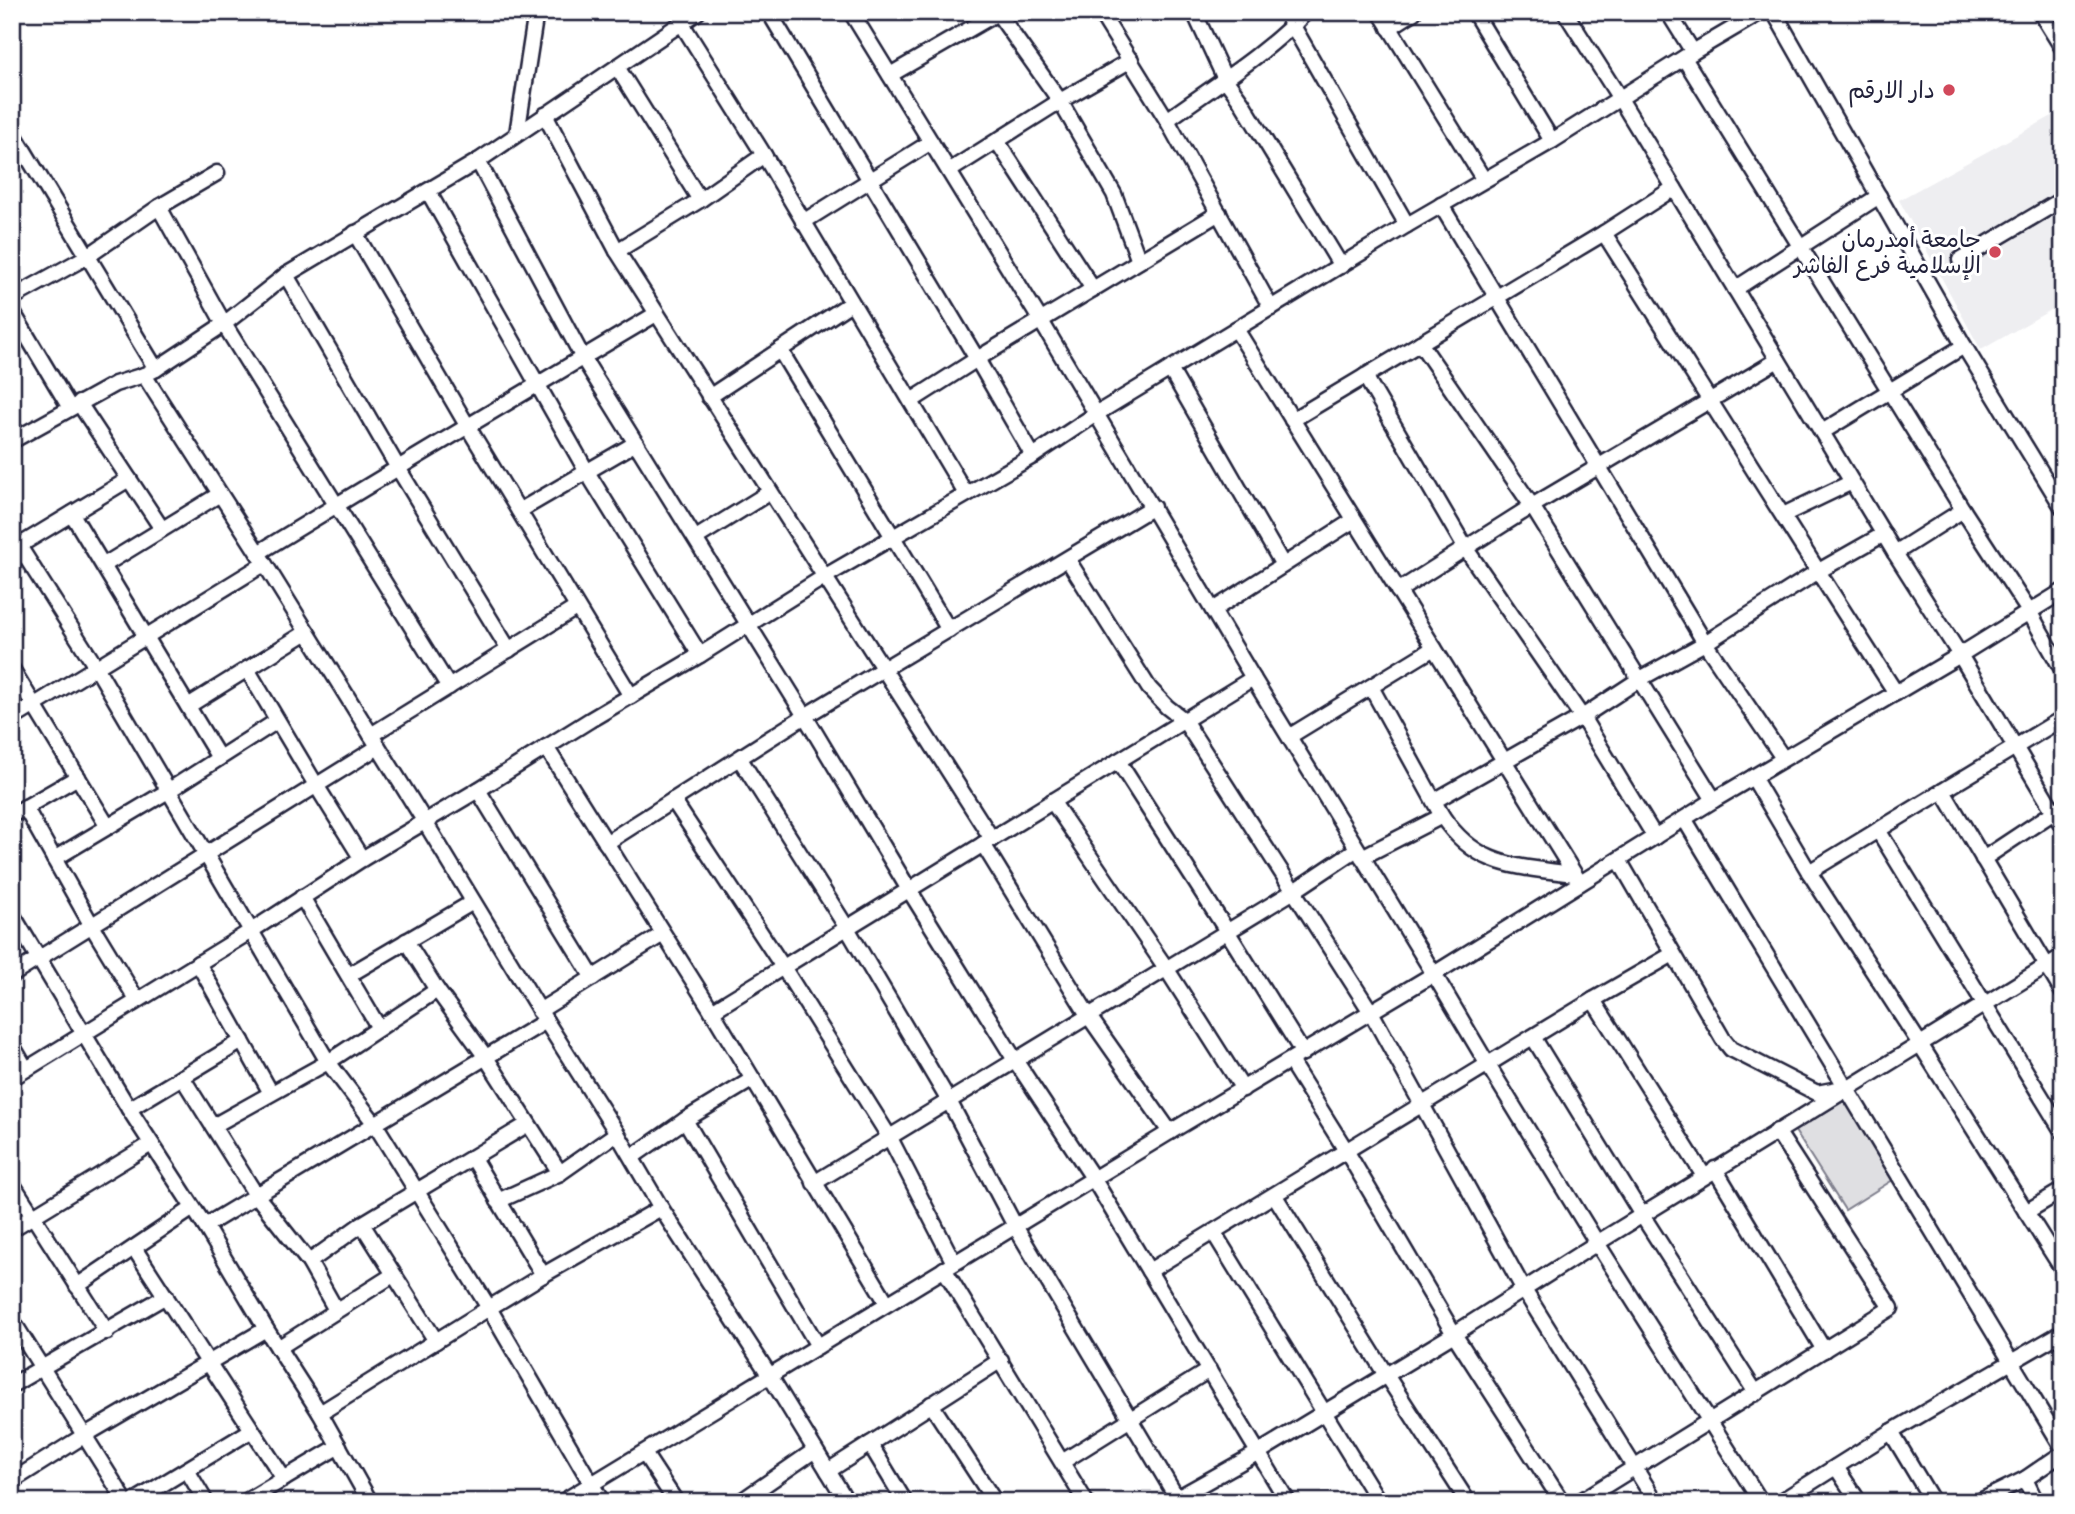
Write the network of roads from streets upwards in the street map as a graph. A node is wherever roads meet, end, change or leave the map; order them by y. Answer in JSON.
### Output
{"nodes":[{"id":1,"x":536,"y":12,"type":"edge"},
{"id":2,"x":698,"y":12,"type":"edge"},
{"id":3,"x":769,"y":12,"type":"edge"},
{"id":4,"x":851,"y":12,"type":"edge"},
{"id":5,"x":1100,"y":12,"type":"edge"},
{"id":6,"x":1194,"y":12,"type":"edge"},
{"id":7,"x":1285,"y":12,"type":"edge"},
{"id":8,"x":1306,"y":12,"type":"edge"},
{"id":9,"x":1380,"y":12,"type":"edge"},
{"id":10,"x":1414,"y":12,"type":"edge"},
{"id":11,"x":1475,"y":12,"type":"edge"},
{"id":12,"x":1565,"y":12,"type":"edge"},
{"id":13,"x":1668,"y":12,"type":"edge"},
{"id":14,"x":1761,"y":12,"type":"edge"},
{"id":15,"x":1774,"y":12,"type":"edge"},
{"id":16,"x":2040,"y":12,"type":"edge"},
{"id":17,"x":998,"y":13,"type":"edge"},
{"id":18,"x":682,"y":24,"type":"junction"},
{"id":19,"x":1293,"y":26,"type":"junction"},
{"id":20,"x":1390,"y":28,"type":"junction"},
{"id":21,"x":2063,"y":49,"type":"edge"},
{"id":22,"x":1688,"y":55,"type":"junction"},
{"id":23,"x":1131,"y":60,"type":"junction"},
{"id":24,"x":617,"y":67,"type":"junction"},
{"id":25,"x":890,"y":75,"type":"junction"},
{"id":26,"x":1225,"y":79,"type":"junction"},
{"id":27,"x":1619,"y":97,"type":"junction"},
{"id":28,"x":1060,"y":101,"type":"junction"},
{"id":29,"x":545,"y":116,"type":"junction"},
{"id":30,"x":1167,"y":120,"type":"junction"},
{"id":31,"x":12,"y":131,"type":"edge"},
{"id":32,"x":517,"y":134,"type":"junction"},
{"id":33,"x":997,"y":141,"type":"junction"},
{"id":34,"x":1552,"y":141,"type":"junction"},
{"id":35,"x":931,"y":142,"type":"junction"},
{"id":36,"x":764,"y":155,"type":"junction"},
{"id":37,"x":478,"y":161,"type":"junction"},
{"id":38,"x":949,"y":171,"type":"junction"},
{"id":39,"x":217,"y":173,"type":"dead end"},
{"id":40,"x":1485,"y":180,"type":"junction"},
{"id":41,"x":871,"y":181,"type":"junction"},
{"id":42,"x":1674,"y":188,"type":"junction"},
{"id":43,"x":428,"y":191,"type":"junction"},
{"id":44,"x":1879,"y":196,"type":"junction"},
{"id":45,"x":2063,"y":199,"type":"edge"},
{"id":46,"x":700,"y":200,"type":"junction"},
{"id":47,"x":1441,"y":205,"type":"junction"},
{"id":48,"x":159,"y":207,"type":"junction"},
{"id":49,"x":1219,"y":213,"type":"junction"},
{"id":50,"x":803,"y":222,"type":"junction"},
{"id":51,"x":1408,"y":225,"type":"junction"},
{"id":52,"x":355,"y":233,"type":"junction"},
{"id":53,"x":1604,"y":233,"type":"junction"},
{"id":54,"x":1800,"y":247,"type":"junction"},
{"id":55,"x":617,"y":251,"type":"junction"},
{"id":56,"x":88,"y":256,"type":"junction"},
{"id":57,"x":1960,"y":260,"type":"dead end"},
{"id":58,"x":1139,"y":261,"type":"junction"},
{"id":59,"x":1341,"y":266,"type":"junction"},
{"id":60,"x":286,"y":275,"type":"junction"},
{"id":61,"x":1093,"y":289,"type":"junction"},
{"id":62,"x":1735,"y":289,"type":"junction"},
{"id":63,"x":1496,"y":297,"type":"junction"},
{"id":64,"x":12,"y":298,"type":"edge"},
{"id":65,"x":851,"y":303,"type":"junction"},
{"id":66,"x":1271,"y":308,"type":"junction"},
{"id":67,"x":12,"y":311,"type":"edge"},
{"id":68,"x":656,"y":313,"type":"junction"},
{"id":69,"x":1041,"y":321,"type":"junction"},
{"id":70,"x":224,"y":324,"type":"junction"},
{"id":71,"x":1236,"y":328,"type":"junction"},
{"id":72,"x":1420,"y":343,"type":"junction"},
{"id":73,"x":1964,"y":346,"type":"junction"},
{"id":74,"x":780,"y":350,"type":"junction"},
{"id":75,"x":583,"y":358,"type":"junction"},
{"id":76,"x":977,"y":359,"type":"junction"},
{"id":77,"x":1778,"y":360,"type":"junction"},
{"id":78,"x":1170,"y":369,"type":"junction"},
{"id":79,"x":150,"y":372,"type":"junction"},
{"id":80,"x":1365,"y":376,"type":"junction"},
{"id":81,"x":537,"y":385,"type":"junction"},
{"id":82,"x":1890,"y":392,"type":"junction"},
{"id":83,"x":709,"y":397,"type":"junction"},
{"id":84,"x":911,"y":401,"type":"junction"},
{"id":85,"x":1711,"y":401,"type":"junction"},
{"id":86,"x":75,"y":405,"type":"junction"},
{"id":87,"x":1096,"y":414,"type":"junction"},
{"id":88,"x":1292,"y":420,"type":"junction"},
{"id":89,"x":468,"y":427,"type":"junction"},
{"id":90,"x":1822,"y":432,"type":"junction"},
{"id":91,"x":12,"y":441,"type":"edge"},
{"id":92,"x":636,"y":443,"type":"junction"},
{"id":93,"x":1033,"y":456,"type":"junction"},
{"id":94,"x":398,"y":468,"type":"junction"},
{"id":95,"x":1598,"y":468,"type":"junction"},
{"id":96,"x":587,"y":472,"type":"junction"},
{"id":97,"x":129,"y":478,"type":"junction"},
{"id":98,"x":1852,"y":482,"type":"junction"},
{"id":99,"x":2058,"y":487,"type":"edge"},
{"id":100,"x":770,"y":492,"type":"junction"},
{"id":101,"x":220,"y":494,"type":"junction"},
{"id":102,"x":966,"y":494,"type":"junction"},
{"id":103,"x":336,"y":504,"type":"junction"},
{"id":104,"x":1532,"y":506,"type":"junction"},
{"id":105,"x":1153,"y":507,"type":"junction"},
{"id":106,"x":2063,"y":508,"type":"edge"},
{"id":107,"x":1963,"y":510,"type":"junction"},
{"id":108,"x":519,"y":511,"type":"junction"},
{"id":109,"x":72,"y":514,"type":"junction"},
{"id":110,"x":1783,"y":515,"type":"junction"},
{"id":111,"x":1354,"y":520,"type":"junction"},
{"id":112,"x":162,"y":529,"type":"junction"},
{"id":113,"x":1884,"y":534,"type":"junction"},
{"id":114,"x":893,"y":537,"type":"junction"},
{"id":115,"x":695,"y":538,"type":"junction"},
{"id":116,"x":14,"y":544,"type":"edge"},
{"id":117,"x":1466,"y":550,"type":"junction"},
{"id":118,"x":1895,"y":554,"type":"junction"},
{"id":119,"x":261,"y":558,"type":"junction"},
{"id":120,"x":1068,"y":560,"type":"junction"},
{"id":121,"x":104,"y":565,"type":"junction"},
{"id":122,"x":1283,"y":565,"type":"junction"},
{"id":123,"x":1817,"y":572,"type":"junction"},
{"id":124,"x":824,"y":578,"type":"junction"},
{"id":125,"x":1398,"y":591,"type":"junction"},
{"id":126,"x":2063,"y":592,"type":"edge"},
{"id":127,"x":576,"y":608,"type":"junction"},
{"id":128,"x":1213,"y":610,"type":"junction"},
{"id":129,"x":2030,"y":613,"type":"junction"},
{"id":130,"x":749,"y":625,"type":"junction"},
{"id":131,"x":949,"y":631,"type":"junction"},
{"id":132,"x":307,"y":632,"type":"junction"},
{"id":133,"x":147,"y":636,"type":"junction"},
{"id":134,"x":1705,"y":643,"type":"junction"},
{"id":135,"x":1434,"y":648,"type":"junction"},
{"id":136,"x":509,"y":650,"type":"junction"},
{"id":137,"x":700,"y":655,"type":"junction"},
{"id":138,"x":1960,"y":655,"type":"junction"},
{"id":139,"x":96,"y":667,"type":"junction"},
{"id":140,"x":12,"y":669,"type":"edge"},
{"id":141,"x":247,"y":669,"type":"junction"},
{"id":142,"x":884,"y":669,"type":"junction"},
{"id":143,"x":2063,"y":671,"type":"edge"},
{"id":144,"x":1253,"y":678,"type":"junction"},
{"id":145,"x":1640,"y":680,"type":"junction"},
{"id":146,"x":449,"y":687,"type":"junction"},
{"id":147,"x":1371,"y":687,"type":"junction"},
{"id":148,"x":1895,"y":693,"type":"junction"},
{"id":149,"x":631,"y":696,"type":"junction"},
{"id":150,"x":35,"y":705,"type":"junction"},
{"id":151,"x":188,"y":706,"type":"junction"},
{"id":152,"x":805,"y":716,"type":"junction"},
{"id":153,"x":1582,"y":717,"type":"junction"},
{"id":154,"x":2063,"y":718,"type":"edge"},
{"id":155,"x":12,"y":719,"type":"edge"},
{"id":156,"x":277,"y":720,"type":"junction"},
{"id":157,"x":1184,"y":720,"type":"junction"},
{"id":158,"x":1290,"y":736,"type":"junction"},
{"id":159,"x":374,"y":741,"type":"junction"},
{"id":160,"x":546,"y":747,"type":"junction"},
{"id":161,"x":2015,"y":747,"type":"junction"},
{"id":162,"x":219,"y":758,"type":"junction"},
{"id":163,"x":1783,"y":758,"type":"junction"},
{"id":164,"x":740,"y":759,"type":"junction"},
{"id":165,"x":1118,"y":761,"type":"junction"},
{"id":166,"x":1504,"y":761,"type":"junction"},
{"id":167,"x":1753,"y":776,"type":"junction"},
{"id":168,"x":78,"y":777,"type":"junction"},
{"id":169,"x":316,"y":785,"type":"junction"},
{"id":170,"x":478,"y":790,"type":"junction"},
{"id":171,"x":169,"y":791,"type":"junction"},
{"id":172,"x":1943,"y":791,"type":"junction"},
{"id":173,"x":673,"y":800,"type":"junction"},
{"id":174,"x":1714,"y":800,"type":"junction"},
{"id":175,"x":1052,"y":801,"type":"junction"},
{"id":176,"x":1434,"y":801,"type":"junction"},
{"id":177,"x":2058,"y":808,"type":"edge"},
{"id":178,"x":19,"y":811,"type":"edge"},
{"id":179,"x":1442,"y":816,"type":"junction"},
{"id":180,"x":1685,"y":820,"type":"junction"},
{"id":181,"x":425,"y":822,"type":"junction"},
{"id":182,"x":108,"y":827,"type":"junction"},
{"id":183,"x":2063,"y":827,"type":"edge"},
{"id":184,"x":1878,"y":830,"type":"junction"},
{"id":185,"x":1655,"y":837,"type":"junction"},
{"id":186,"x":988,"y":841,"type":"junction"},
{"id":187,"x":606,"y":844,"type":"junction"},
{"id":188,"x":1360,"y":853,"type":"junction"},
{"id":189,"x":206,"y":854,"type":"junction"},
{"id":190,"x":54,"y":859,"type":"junction"},
{"id":191,"x":362,"y":859,"type":"junction"},
{"id":192,"x":1983,"y":859,"type":"junction"},
{"id":193,"x":1619,"y":860,"type":"junction"},
{"id":194,"x":1809,"y":872,"type":"junction"},
{"id":195,"x":1577,"y":879,"type":"junction"},
{"id":196,"x":908,"y":888,"type":"junction"},
{"id":197,"x":1294,"y":891,"type":"junction"},
{"id":198,"x":302,"y":897,"type":"junction"},
{"id":199,"x":473,"y":902,"type":"junction"},
{"id":200,"x":12,"y":914,"type":"edge"},
{"id":201,"x":92,"y":926,"type":"junction"},
{"id":202,"x":847,"y":928,"type":"junction"},
{"id":203,"x":251,"y":931,"type":"junction"},
{"id":204,"x":1227,"y":931,"type":"junction"},
{"id":205,"x":663,"y":934,"type":"junction"},
{"id":206,"x":406,"y":941,"type":"junction"},
{"id":207,"x":1673,"y":954,"type":"junction"},
{"id":208,"x":2063,"y":956,"type":"edge"},
{"id":209,"x":40,"y":959,"type":"junction"},
{"id":210,"x":198,"y":963,"type":"junction"},
{"id":211,"x":2047,"y":966,"type":"junction"},
{"id":212,"x":783,"y":967,"type":"junction"},
{"id":213,"x":1166,"y":968,"type":"junction"},
{"id":214,"x":1434,"y":974,"type":"junction"},
{"id":215,"x":12,"y":975,"type":"edge"},
{"id":216,"x":349,"y":975,"type":"junction"},
{"id":217,"x":593,"y":978,"type":"junction"},
{"id":218,"x":438,"y":990,"type":"junction"},
{"id":219,"x":2063,"y":993,"type":"edge"},
{"id":220,"x":136,"y":1000,"type":"junction"},
{"id":221,"x":1593,"y":1000,"type":"junction"},
{"id":222,"x":1985,"y":1004,"type":"junction"},
{"id":223,"x":712,"y":1011,"type":"junction"},
{"id":224,"x":1371,"y":1012,"type":"junction"},
{"id":225,"x":542,"y":1016,"type":"junction"},
{"id":226,"x":1088,"y":1016,"type":"junction"},
{"id":227,"x":379,"y":1028,"type":"junction"},
{"id":228,"x":85,"y":1034,"type":"junction"},
{"id":229,"x":1533,"y":1037,"type":"junction"},
{"id":230,"x":242,"y":1041,"type":"junction"},
{"id":231,"x":1920,"y":1044,"type":"junction"},
{"id":232,"x":12,"y":1045,"type":"edge"},
{"id":233,"x":485,"y":1056,"type":"junction"},
{"id":234,"x":1296,"y":1057,"type":"junction"},
{"id":235,"x":1015,"y":1060,"type":"junction"},
{"id":236,"x":328,"y":1062,"type":"junction"},
{"id":237,"x":1488,"y":1065,"type":"junction"},
{"id":238,"x":26,"y":1069,"type":"junction"},
{"id":239,"x":182,"y":1077,"type":"junction"},
{"id":240,"x":12,"y":1078,"type":"edge"},
{"id":241,"x":752,"y":1079,"type":"junction"},
{"id":242,"x":1847,"y":1088,"type":"junction"},
{"id":243,"x":1242,"y":1089,"type":"junction"},
{"id":244,"x":271,"y":1093,"type":"junction"},
{"id":245,"x":948,"y":1101,"type":"junction"},
{"id":246,"x":1422,"y":1106,"type":"junction"},
{"id":247,"x":129,"y":1109,"type":"junction"},
{"id":248,"x":685,"y":1120,"type":"junction"},
{"id":249,"x":374,"y":1124,"type":"junction"},
{"id":250,"x":528,"y":1124,"type":"junction"},
{"id":251,"x":213,"y":1126,"type":"junction"},
{"id":252,"x":1777,"y":1131,"type":"junction"},
{"id":253,"x":1170,"y":1132,"type":"junction"},
{"id":254,"x":2063,"y":1132,"type":"edge"},
{"id":255,"x":617,"y":1133,"type":"junction"},
{"id":256,"x":890,"y":1138,"type":"junction"},
{"id":257,"x":151,"y":1144,"type":"junction"},
{"id":258,"x":1347,"y":1152,"type":"junction"},
{"id":259,"x":632,"y":1157,"type":"junction"},
{"id":260,"x":473,"y":1158,"type":"junction"},
{"id":261,"x":560,"y":1173,"type":"junction"},
{"id":262,"x":1710,"y":1173,"type":"junction"},
{"id":263,"x":1093,"y":1178,"type":"junction"},
{"id":264,"x":12,"y":1183,"type":"edge"},
{"id":265,"x":814,"y":1183,"type":"junction"},
{"id":266,"x":2063,"y":1190,"type":"edge"},
{"id":267,"x":416,"y":1191,"type":"junction"},
{"id":268,"x":256,"y":1195,"type":"junction"},
{"id":269,"x":1275,"y":1196,"type":"junction"},
{"id":270,"x":498,"y":1201,"type":"junction"},
{"id":271,"x":193,"y":1208,"type":"junction"},
{"id":272,"x":661,"y":1208,"type":"junction"},
{"id":273,"x":2026,"y":1212,"type":"junction"},
{"id":274,"x":1642,"y":1215,"type":"junction"},
{"id":275,"x":32,"y":1216,"type":"junction"},
{"id":276,"x":362,"y":1224,"type":"junction"},
{"id":277,"x":205,"y":1226,"type":"junction"},
{"id":278,"x":1015,"y":1226,"type":"junction"},
{"id":279,"x":12,"y":1229,"type":"edge"},
{"id":280,"x":1214,"y":1233,"type":"junction"},
{"id":281,"x":1597,"y":1243,"type":"junction"},
{"id":282,"x":134,"y":1248,"type":"junction"},
{"id":283,"x":309,"y":1262,"type":"junction"},
{"id":284,"x":949,"y":1266,"type":"junction"},
{"id":285,"x":2063,"y":1270,"type":"edge"},
{"id":286,"x":1150,"y":1271,"type":"junction"},
{"id":287,"x":393,"y":1275,"type":"junction"},
{"id":288,"x":542,"y":1275,"type":"junction"},
{"id":289,"x":77,"y":1286,"type":"junction"},
{"id":290,"x":1524,"y":1290,"type":"junction"},
{"id":291,"x":166,"y":1296,"type":"junction"},
{"id":292,"x":887,"y":1303,"type":"junction"},
{"id":293,"x":489,"y":1308,"type":"junction"},
{"id":294,"x":336,"y":1310,"type":"junction"},
{"id":295,"x":12,"y":1320,"type":"edge"},
{"id":296,"x":266,"y":1329,"type":"junction"},
{"id":297,"x":107,"y":1332,"type":"junction"},
{"id":298,"x":2063,"y":1332,"type":"edge"},
{"id":299,"x":1454,"y":1334,"type":"junction"},
{"id":300,"x":436,"y":1342,"type":"junction"},
{"id":301,"x":818,"y":1346,"type":"junction"},
{"id":302,"x":278,"y":1348,"type":"junction"},
{"id":303,"x":1824,"y":1350,"type":"junction"},
{"id":304,"x":1001,"y":1360,"type":"junction"},
{"id":305,"x":2012,"y":1361,"type":"junction"},
{"id":306,"x":209,"y":1362,"type":"junction"},
{"id":307,"x":43,"y":1369,"type":"junction"},
{"id":308,"x":1209,"y":1370,"type":"junction"},
{"id":309,"x":1386,"y":1375,"type":"junction"},
{"id":310,"x":770,"y":1376,"type":"junction"},
{"id":311,"x":12,"y":1385,"type":"edge"},
{"id":312,"x":1756,"y":1393,"type":"junction"},
{"id":313,"x":931,"y":1404,"type":"junction"},
{"id":314,"x":320,"y":1413,"type":"junction"},
{"id":315,"x":1324,"y":1413,"type":"junction"},
{"id":316,"x":1130,"y":1419,"type":"junction"},
{"id":317,"x":1710,"y":1422,"type":"junction"},
{"id":318,"x":252,"y":1430,"type":"junction"},
{"id":319,"x":1891,"y":1432,"type":"junction"},
{"id":320,"x":85,"y":1435,"type":"junction"},
{"id":321,"x":870,"y":1444,"type":"junction"},
{"id":322,"x":339,"y":1446,"type":"junction"},
{"id":323,"x":2063,"y":1448,"type":"edge"},
{"id":324,"x":815,"y":1450,"type":"junction"},
{"id":325,"x":1259,"y":1452,"type":"junction"},
{"id":326,"x":645,"y":1453,"type":"junction"},
{"id":327,"x":2063,"y":1453,"type":"edge"},
{"id":328,"x":1062,"y":1462,"type":"junction"},
{"id":329,"x":1836,"y":1467,"type":"junction"},
{"id":330,"x":1634,"y":1468,"type":"junction"},
{"id":331,"x":187,"y":1469,"type":"junction"},
{"id":332,"x":828,"y":1471,"type":"junction"},
{"id":333,"x":284,"y":1479,"type":"junction"},
{"id":334,"x":2025,"y":1479,"type":"junction"},
{"id":335,"x":12,"y":1481,"type":"edge"},
{"id":336,"x":592,"y":1485,"type":"junction"},
{"id":337,"x":841,"y":1499,"type":"edge"},
{"id":338,"x":744,"y":1500,"type":"edge"},
{"id":339,"x":1173,"y":1500,"type":"edge"},
{"id":340,"x":126,"y":1502,"type":"edge"},
{"id":341,"x":133,"y":1502,"type":"edge"},
{"id":342,"x":206,"y":1502,"type":"edge"},
{"id":343,"x":245,"y":1502,"type":"edge"},
{"id":344,"x":370,"y":1502,"type":"edge"},
{"id":345,"x":562,"y":1502,"type":"edge"},
{"id":346,"x":602,"y":1502,"type":"edge"},
{"id":347,"x":676,"y":1502,"type":"edge"},
{"id":348,"x":905,"y":1502,"type":"edge"},
{"id":349,"x":995,"y":1502,"type":"edge"},
{"id":350,"x":1086,"y":1502,"type":"edge"},
{"id":351,"x":1287,"y":1502,"type":"edge"},
{"id":352,"x":1379,"y":1502,"type":"edge"},
{"id":353,"x":1468,"y":1502,"type":"edge"},
{"id":354,"x":1562,"y":1502,"type":"edge"},
{"id":355,"x":1578,"y":1502,"type":"edge"},
{"id":356,"x":1656,"y":1502,"type":"edge"},
{"id":357,"x":1761,"y":1502,"type":"edge"},
{"id":358,"x":1780,"y":1502,"type":"edge"},
{"id":359,"x":1859,"y":1502,"type":"edge"},
{"id":360,"x":1933,"y":1502,"type":"edge"},
{"id":361,"x":1978,"y":1502,"type":"edge"},
{"id":362,"x":2036,"y":1502,"type":"edge"}],
"edges":[{"from":1,"to":32,"type":"street"},
{"from":2,"to":18,"type":"street"},
{"from":3,"to":41,"type":"street"},
{"from":4,"to":25,"type":"street"},
{"from":5,"to":23,"type":"street"},
{"from":6,"to":26,"type":"street"},
{"from":7,"to":19,"type":"street"},
{"from":8,"to":19,"type":"street"},
{"from":9,"to":20,"type":"street"},
{"from":10,"to":20,"type":"street"},
{"from":11,"to":34,"type":"street"},
{"from":12,"to":27,"type":"street"},
{"from":13,"to":22,"type":"street"},
{"from":14,"to":22,"type":"street"},
{"from":15,"to":44,"type":"street"},
{"from":16,"to":21,"type":"street"},
{"from":17,"to":25,"type":"street"},
{"from":17,"to":28,"type":"street"},
{"from":18,"to":24,"type":"street"},
{"from":18,"to":36,"type":"street"},
{"from":19,"to":26,"type":"street"},
{"from":19,"to":51,"type":"street"},
{"from":20,"to":40,"type":"street"},
{"from":22,"to":27,"type":"street"},
{"from":22,"to":54,"type":"street"},
{"from":23,"to":28,"type":"street"},
{"from":23,"to":30,"type":"street"},
{"from":24,"to":29,"type":"street"},
{"from":24,"to":46,"type":"street"},
{"from":25,"to":35,"type":"street"},
{"from":26,"to":30,"type":"street"},
{"from":26,"to":59,"type":"street"},
{"from":27,"to":34,"type":"street"},
{"from":27,"to":42,"type":"street"},
{"from":28,"to":33,"type":"street"},
{"from":28,"to":58,"type":"street"},
{"from":29,"to":32,"type":"street"},
{"from":29,"to":55,"type":"street"},
{"from":30,"to":49,"type":"street"},
{"from":31,"to":56,"type":"street"},
{"from":32,"to":37,"type":"street"},
{"from":33,"to":38,"type":"street"},
{"from":33,"to":61,"type":"street"},
{"from":34,"to":40,"type":"street"},
{"from":35,"to":38,"type":"street"},
{"from":35,"to":41,"type":"street"},
{"from":36,"to":46,"type":"street"},
{"from":36,"to":50,"type":"street"},
{"from":37,"to":43,"type":"street"},
{"from":37,"to":75,"type":"street"},
{"from":38,"to":69,"type":"street"},
{"from":39,"to":48,"type":"street"},
{"from":40,"to":47,"type":"street"},
{"from":41,"to":50,"type":"street"},
{"from":41,"to":76,"type":"street"},
{"from":42,"to":53,"type":"street"},
{"from":42,"to":62,"type":"street"},
{"from":43,"to":52,"type":"street"},
{"from":43,"to":81,"type":"street"},
{"from":44,"to":54,"type":"street"},
{"from":44,"to":73,"type":"street"},
{"from":45,"to":57,"type":"street"},
{"from":46,"to":55,"type":"street"},
{"from":47,"to":51,"type":"street"},
{"from":47,"to":63,"type":"street"},
{"from":48,"to":56,"type":"street"},
{"from":48,"to":70,"type":"street"},
{"from":49,"to":58,"type":"street"},
{"from":49,"to":66,"type":"street"},
{"from":50,"to":65,"type":"street"},
{"from":51,"to":59,"type":"street"},
{"from":52,"to":60,"type":"street"},
{"from":52,"to":89,"type":"street"},
{"from":53,"to":63,"type":"street"},
{"from":53,"to":85,"type":"street"},
{"from":54,"to":62,"type":"street"},
{"from":54,"to":82,"type":"street"},
{"from":55,"to":68,"type":"street"},
{"from":56,"to":64,"type":"street"},
{"from":56,"to":79,"type":"street"},
{"from":58,"to":61,"type":"street"},
{"from":59,"to":66,"type":"street"},
{"from":60,"to":70,"type":"street"},
{"from":60,"to":94,"type":"street"},
{"from":61,"to":69,"type":"street"},
{"from":62,"to":77,"type":"street"},
{"from":63,"to":72,"type":"street"},
{"from":63,"to":95,"type":"street"},
{"from":65,"to":74,"type":"street"},
{"from":65,"to":84,"type":"street"},
{"from":66,"to":71,"type":"street"},
{"from":67,"to":86,"type":"street"},
{"from":68,"to":75,"type":"street"},
{"from":68,"to":83,"type":"street"},
{"from":69,"to":76,"type":"street"},
{"from":69,"to":87,"type":"street"},
{"from":70,"to":79,"type":"street"},
{"from":70,"to":103,"type":"street"},
{"from":71,"to":78,"type":"street"},
{"from":71,"to":88,"type":"street"},
{"from":72,"to":80,"type":"street"},
{"from":72,"to":104,"type":"street"},
{"from":73,"to":82,"type":"street"},
{"from":73,"to":99,"type":"street"},
{"from":74,"to":83,"type":"street"},
{"from":74,"to":114,"type":"street"},
{"from":75,"to":81,"type":"street"},
{"from":75,"to":92,"type":"street"},
{"from":76,"to":84,"type":"street"},
{"from":76,"to":93,"type":"street"},
{"from":77,"to":85,"type":"street"},
{"from":77,"to":90,"type":"street"},
{"from":78,"to":87,"type":"street"},
{"from":78,"to":122,"type":"street"},
{"from":79,"to":86,"type":"street"},
{"from":79,"to":101,"type":"street"},
{"from":80,"to":88,"type":"street"},
{"from":80,"to":117,"type":"street"},
{"from":81,"to":89,"type":"street"},
{"from":81,"to":96,"type":"street"},
{"from":82,"to":90,"type":"street"},
{"from":82,"to":107,"type":"street"},
{"from":83,"to":100,"type":"street"},
{"from":84,"to":102,"type":"street"},
{"from":85,"to":95,"type":"street"},
{"from":85,"to":110,"type":"street"},
{"from":86,"to":91,"type":"street"},
{"from":86,"to":97,"type":"street"},
{"from":87,"to":93,"type":"street"},
{"from":87,"to":105,"type":"street"},
{"from":88,"to":111,"type":"street"},
{"from":89,"to":94,"type":"street"},
{"from":89,"to":108,"type":"street"},
{"from":90,"to":98,"type":"street"},
{"from":92,"to":96,"type":"street"},
{"from":92,"to":115,"type":"street"},
{"from":93,"to":102,"type":"street"},
{"from":94,"to":103,"type":"street"},
{"from":94,"to":136,"type":"street"},
{"from":95,"to":104,"type":"street"},
{"from":95,"to":134,"type":"street"},
{"from":96,"to":108,"type":"street"},
{"from":96,"to":137,"type":"street"},
{"from":97,"to":109,"type":"street"},
{"from":97,"to":112,"type":"street"},
{"from":98,"to":110,"type":"street"},
{"from":98,"to":113,"type":"street"},
{"from":99,"to":106,"type":"street"},
{"from":100,"to":115,"type":"street"},
{"from":100,"to":124,"type":"street"},
{"from":101,"to":112,"type":"street"},
{"from":101,"to":119,"type":"street"},
{"from":102,"to":114,"type":"street"},
{"from":103,"to":119,"type":"street"},
{"from":103,"to":146,"type":"street"},
{"from":104,"to":117,"type":"street"},
{"from":104,"to":145,"type":"street"},
{"from":105,"to":120,"type":"street"},
{"from":105,"to":128,"type":"street"},
{"from":107,"to":118,"type":"street"},
{"from":107,"to":129,"type":"street"},
{"from":108,"to":127,"type":"street"},
{"from":109,"to":116,"type":"street"},
{"from":109,"to":121,"type":"street"},
{"from":110,"to":123,"type":"street"},
{"from":111,"to":122,"type":"street"},
{"from":111,"to":125,"type":"street"},
{"from":112,"to":121,"type":"street"},
{"from":113,"to":118,"type":"street"},
{"from":113,"to":123,"type":"street"},
{"from":114,"to":124,"type":"street"},
{"from":114,"to":131,"type":"street"},
{"from":115,"to":130,"type":"street"},
{"from":116,"to":139,"type":"street"},
{"from":117,"to":125,"type":"street"},
{"from":117,"to":153,"type":"street"},
{"from":118,"to":138,"type":"street"},
{"from":119,"to":132,"type":"street"},
{"from":119,"to":133,"type":"street"},
{"from":120,"to":131,"type":"street"},
{"from":120,"to":157,"type":"street"},
{"from":121,"to":133,"type":"street"},
{"from":122,"to":128,"type":"street"},
{"from":123,"to":134,"type":"street"},
{"from":123,"to":148,"type":"street"},
{"from":124,"to":130,"type":"street"},
{"from":124,"to":142,"type":"street"},
{"from":125,"to":135,"type":"street"},
{"from":126,"to":129,"type":"street"},
{"from":127,"to":136,"type":"street"},
{"from":127,"to":149,"type":"street"},
{"from":128,"to":144,"type":"street"},
{"from":129,"to":138,"type":"street"},
{"from":129,"to":143,"type":"street"},
{"from":130,"to":137,"type":"street"},
{"from":130,"to":152,"type":"street"},
{"from":131,"to":142,"type":"street"},
{"from":132,"to":141,"type":"street"},
{"from":132,"to":159,"type":"street"},
{"from":133,"to":139,"type":"street"},
{"from":133,"to":151,"type":"street"},
{"from":134,"to":145,"type":"street"},
{"from":134,"to":163,"type":"street"},
{"from":135,"to":147,"type":"street"},
{"from":135,"to":166,"type":"street"},
{"from":136,"to":146,"type":"street"},
{"from":137,"to":149,"type":"street"},
{"from":138,"to":148,"type":"street"},
{"from":138,"to":161,"type":"street"},
{"from":139,"to":150,"type":"street"},
{"from":139,"to":171,"type":"street"},
{"from":140,"to":150,"type":"street"},
{"from":141,"to":151,"type":"street"},
{"from":141,"to":156,"type":"street"},
{"from":142,"to":152,"type":"street"},
{"from":142,"to":186,"type":"street"},
{"from":144,"to":157,"type":"street"},
{"from":144,"to":158,"type":"street"},
{"from":145,"to":153,"type":"street"},
{"from":145,"to":174,"type":"street"},
{"from":146,"to":159,"type":"street"},
{"from":147,"to":158,"type":"street"},
{"from":147,"to":176,"type":"street"},
{"from":148,"to":163,"type":"street"},
{"from":149,"to":160,"type":"street"},
{"from":150,"to":155,"type":"street"},
{"from":150,"to":168,"type":"street"},
{"from":151,"to":162,"type":"street"},
{"from":152,"to":164,"type":"street"},
{"from":152,"to":196,"type":"street"},
{"from":153,"to":166,"type":"street"},
{"from":153,"to":185,"type":"street"},
{"from":154,"to":161,"type":"street"},
{"from":156,"to":162,"type":"street"},
{"from":156,"to":169,"type":"street"},
{"from":157,"to":165,"type":"street"},
{"from":157,"to":197,"type":"street"},
{"from":158,"to":188,"type":"street"},
{"from":159,"to":169,"type":"street"},
{"from":159,"to":181,"type":"street"},
{"from":160,"to":170,"type":"street"},
{"from":160,"to":187,"type":"street"},
{"from":161,"to":172,"type":"street"},
{"from":161,"to":177,"type":"street"},
{"from":162,"to":171,"type":"street"},
{"from":163,"to":167,"type":"street"},
{"from":164,"to":173,"type":"street"},
{"from":164,"to":202,"type":"street"},
{"from":165,"to":175,"type":"street"},
{"from":165,"to":204,"type":"street"},
{"from":166,"to":176,"type":"street"},
{"from":166,"to":195,"type":"street"},
{"from":167,"to":174,"type":"street"},
{"from":167,"to":194,"type":"street"},
{"from":168,"to":178,"type":"street"},
{"from":168,"to":182,"type":"street"},
{"from":169,"to":189,"type":"street"},
{"from":169,"to":191,"type":"street"},
{"from":170,"to":181,"type":"street"},
{"from":170,"to":217,"type":"street"},
{"from":171,"to":182,"type":"street"},
{"from":171,"to":189,"type":"street"},
{"from":172,"to":184,"type":"street"},
{"from":172,"to":192,"type":"street"},
{"from":173,"to":187,"type":"street"},
{"from":173,"to":212,"type":"street"},
{"from":174,"to":180,"type":"street"},
{"from":175,"to":186,"type":"street"},
{"from":175,"to":213,"type":"street"},
{"from":176,"to":179,"type":"street"},
{"from":177,"to":183,"type":"street"},
{"from":177,"to":192,"type":"street"},
{"from":178,"to":190,"type":"street"},
{"from":179,"to":188,"type":"street"},
{"from":179,"to":195,"type":"street"},
{"from":180,"to":185,"type":"street"},
{"from":180,"to":242,"type":"street"},
{"from":181,"to":191,"type":"street"},
{"from":181,"to":199,"type":"street"},
{"from":182,"to":190,"type":"street"},
{"from":184,"to":194,"type":"street"},
{"from":184,"to":222,"type":"street"},
{"from":185,"to":193,"type":"street"},
{"from":186,"to":196,"type":"street"},
{"from":186,"to":226,"type":"street"},
{"from":187,"to":205,"type":"street"},
{"from":188,"to":197,"type":"street"},
{"from":188,"to":214,"type":"street"},
{"from":189,"to":201,"type":"street"},
{"from":189,"to":203,"type":"street"},
{"from":190,"to":201,"type":"street"},
{"from":191,"to":198,"type":"street"},
{"from":192,"to":211,"type":"street"},
{"from":193,"to":195,"type":"street"},
{"from":193,"to":207,"type":"street"},
{"from":194,"to":231,"type":"street"},
{"from":195,"to":214,"type":"street"},
{"from":196,"to":202,"type":"street"},
{"from":196,"to":235,"type":"street"},
{"from":197,"to":204,"type":"street"},
{"from":197,"to":224,"type":"street"},
{"from":198,"to":203,"type":"street"},
{"from":198,"to":216,"type":"street"},
{"from":199,"to":206,"type":"street"},
{"from":199,"to":225,"type":"street"},
{"from":200,"to":209,"type":"street"},
{"from":201,"to":209,"type":"street"},
{"from":201,"to":220,"type":"street"},
{"from":202,"to":212,"type":"street"},
{"from":202,"to":245,"type":"street"},
{"from":203,"to":210,"type":"street"},
{"from":203,"to":236,"type":"street"},
{"from":204,"to":213,"type":"street"},
{"from":204,"to":234,"type":"street"},
{"from":205,"to":217,"type":"street"},
{"from":205,"to":223,"type":"street"},
{"from":206,"to":216,"type":"street"},
{"from":206,"to":218,"type":"street"},
{"from":207,"to":221,"type":"street"},
{"from":207,"to":242,"type":"street"},
{"from":208,"to":211,"type":"street"},
{"from":209,"to":215,"type":"street"},
{"from":209,"to":228,"type":"street"},
{"from":210,"to":220,"type":"street"},
{"from":210,"to":230,"type":"street"},
{"from":211,"to":219,"type":"street"},
{"from":211,"to":222,"type":"street"},
{"from":212,"to":223,"type":"street"},
{"from":212,"to":256,"type":"street"},
{"from":213,"to":226,"type":"street"},
{"from":213,"to":243,"type":"street"},
{"from":214,"to":224,"type":"street"},
{"from":214,"to":237,"type":"street"},
{"from":216,"to":227,"type":"street"},
{"from":217,"to":225,"type":"street"},
{"from":218,"to":227,"type":"street"},
{"from":218,"to":233,"type":"street"},
{"from":220,"to":228,"type":"street"},
{"from":221,"to":229,"type":"street"},
{"from":221,"to":262,"type":"street"},
{"from":222,"to":231,"type":"street"},
{"from":222,"to":254,"type":"street"},
{"from":223,"to":241,"type":"street"},
{"from":224,"to":234,"type":"street"},
{"from":224,"to":246,"type":"street"},
{"from":225,"to":233,"type":"street"},
{"from":225,"to":255,"type":"street"},
{"from":226,"to":235,"type":"street"},
{"from":226,"to":253,"type":"street"},
{"from":227,"to":236,"type":"street"},
{"from":228,"to":238,"type":"street"},
{"from":228,"to":247,"type":"street"},
{"from":229,"to":237,"type":"street"},
{"from":229,"to":274,"type":"street"},
{"from":230,"to":239,"type":"street"},
{"from":230,"to":244,"type":"street"},
{"from":231,"to":242,"type":"street"},
{"from":231,"to":273,"type":"street"},
{"from":232,"to":238,"type":"street"},
{"from":233,"to":249,"type":"street"},
{"from":233,"to":250,"type":"street"},
{"from":234,"to":243,"type":"street"},
{"from":234,"to":258,"type":"street"},
{"from":235,"to":245,"type":"street"},
{"from":235,"to":263,"type":"street"},
{"from":236,"to":244,"type":"street"},
{"from":236,"to":249,"type":"street"},
{"from":237,"to":246,"type":"street"},
{"from":237,"to":281,"type":"street"},
{"from":238,"to":240,"type":"street"},
{"from":239,"to":247,"type":"street"},
{"from":239,"to":251,"type":"street"},
{"from":241,"to":248,"type":"street"},
{"from":241,"to":265,"type":"street"},
{"from":242,"to":252,"type":"street"},
{"from":242,"to":305,"type":"street"},
{"from":243,"to":253,"type":"street"},
{"from":244,"to":251,"type":"street"},
{"from":245,"to":256,"type":"street"},
{"from":245,"to":278,"type":"street"},
{"from":246,"to":258,"type":"street"},
{"from":246,"to":290,"type":"street"},
{"from":247,"to":257,"type":"street"},
{"from":248,"to":259,"type":"street"},
{"from":248,"to":301,"type":"street"},
{"from":249,"to":267,"type":"street"},
{"from":249,"to":268,"type":"street"},
{"from":250,"to":260,"type":"street"},
{"from":250,"to":261,"type":"street"},
{"from":251,"to":268,"type":"street"},
{"from":252,"to":262,"type":"street"},
{"from":252,"to":303,"type":"street"},
{"from":253,"to":263,"type":"street"},
{"from":255,"to":259,"type":"street"},
{"from":255,"to":261,"type":"street"},
{"from":256,"to":265,"type":"street"},
{"from":256,"to":284,"type":"street"},
{"from":257,"to":271,"type":"street"},
{"from":257,"to":275,"type":"street"},
{"from":258,"to":269,"type":"street"},
{"from":258,"to":299,"type":"street"},
{"from":259,"to":272,"type":"street"},
{"from":260,"to":267,"type":"street"},
{"from":260,"to":270,"type":"street"},
{"from":261,"to":270,"type":"street"},
{"from":262,"to":274,"type":"street"},
{"from":262,"to":303,"type":"street"},
{"from":263,"to":278,"type":"street"},
{"from":263,"to":286,"type":"street"},
{"from":264,"to":275,"type":"street"},
{"from":265,"to":292,"type":"street"},
{"from":266,"to":273,"type":"street"},
{"from":267,"to":276,"type":"street"},
{"from":267,"to":293,"type":"street"},
{"from":268,"to":277,"type":"street"},
{"from":268,"to":283,"type":"street"},
{"from":269,"to":280,"type":"street"},
{"from":269,"to":309,"type":"street"},
{"from":270,"to":288,"type":"street"},
{"from":271,"to":277,"type":"street"},
{"from":271,"to":282,"type":"street"},
{"from":272,"to":288,"type":"street"},
{"from":272,"to":310,"type":"street"},
{"from":273,"to":285,"type":"street"},
{"from":274,"to":281,"type":"street"},
{"from":274,"to":312,"type":"street"},
{"from":275,"to":279,"type":"street"},
{"from":275,"to":289,"type":"street"},
{"from":276,"to":283,"type":"street"},
{"from":276,"to":287,"type":"street"},
{"from":277,"to":296,"type":"street"},
{"from":278,"to":284,"type":"street"},
{"from":278,"to":316,"type":"street"},
{"from":280,"to":286,"type":"street"},
{"from":280,"to":315,"type":"street"},
{"from":281,"to":290,"type":"street"},
{"from":281,"to":317,"type":"street"},
{"from":282,"to":289,"type":"street"},
{"from":282,"to":291,"type":"street"},
{"from":283,"to":294,"type":"street"},
{"from":284,"to":292,"type":"street"},
{"from":284,"to":304,"type":"street"},
{"from":286,"to":308,"type":"street"},
{"from":287,"to":294,"type":"street"},
{"from":287,"to":300,"type":"street"},
{"from":288,"to":293,"type":"street"},
{"from":289,"to":297,"type":"street"},
{"from":290,"to":299,"type":"street"},
{"from":290,"to":330,"type":"street"},
{"from":291,"to":297,"type":"street"},
{"from":291,"to":306,"type":"street"},
{"from":292,"to":301,"type":"street"},
{"from":293,"to":300,"type":"street"},
{"from":293,"to":336,"type":"street"},
{"from":294,"to":302,"type":"street"},
{"from":295,"to":307,"type":"street"},
{"from":296,"to":302,"type":"street"},
{"from":296,"to":306,"type":"street"},
{"from":297,"to":307,"type":"street"},
{"from":298,"to":305,"type":"street"},
{"from":299,"to":309,"type":"street"},
{"from":299,"to":354,"type":"street"},
{"from":300,"to":314,"type":"street"},
{"from":301,"to":310,"type":"street"},
{"from":302,"to":314,"type":"street"},
{"from":303,"to":312,"type":"street"},
{"from":304,"to":313,"type":"street"},
{"from":304,"to":328,"type":"street"},
{"from":305,"to":319,"type":"street"},
{"from":305,"to":323,"type":"street"},
{"from":306,"to":318,"type":"street"},
{"from":306,"to":320,"type":"street"},
{"from":307,"to":311,"type":"street"},
{"from":307,"to":320,"type":"street"},
{"from":308,"to":316,"type":"street"},
{"from":308,"to":325,"type":"street"},
{"from":309,"to":315,"type":"street"},
{"from":309,"to":353,"type":"street"},
{"from":310,"to":324,"type":"street"},
{"from":310,"to":326,"type":"street"},
{"from":312,"to":317,"type":"street"},
{"from":313,"to":321,"type":"street"},
{"from":313,"to":349,"type":"street"},
{"from":314,"to":322,"type":"street"},
{"from":315,"to":325,"type":"street"},
{"from":315,"to":352,"type":"street"},
{"from":316,"to":328,"type":"street"},
{"from":316,"to":339,"type":"street"},
{"from":317,"to":330,"type":"street"},
{"from":317,"to":357,"type":"street"},
{"from":318,"to":331,"type":"street"},
{"from":318,"to":333,"type":"street"},
{"from":319,"to":329,"type":"street"},
{"from":319,"to":360,"type":"street"},
{"from":320,"to":335,"type":"street"},
{"from":320,"to":340,"type":"street"},
{"from":321,"to":332,"type":"street"},
{"from":321,"to":348,"type":"street"},
{"from":322,"to":333,"type":"street"},
{"from":322,"to":344,"type":"street"},
{"from":324,"to":332,"type":"street"},
{"from":324,"to":338,"type":"street"},
{"from":325,"to":339,"type":"street"},
{"from":325,"to":351,"type":"street"},
{"from":326,"to":336,"type":"street"},
{"from":326,"to":347,"type":"street"},
{"from":327,"to":334,"type":"street"},
{"from":328,"to":350,"type":"street"},
{"from":329,"to":358,"type":"street"},
{"from":329,"to":359,"type":"street"},
{"from":330,"to":355,"type":"street"},
{"from":330,"to":356,"type":"street"},
{"from":331,"to":341,"type":"street"},
{"from":331,"to":342,"type":"street"},
{"from":332,"to":337,"type":"street"},
{"from":333,"to":343,"type":"street"},
{"from":334,"to":361,"type":"street"},
{"from":334,"to":362,"type":"street"},
{"from":336,"to":345,"type":"street"},
{"from":336,"to":346,"type":"street"}]}
